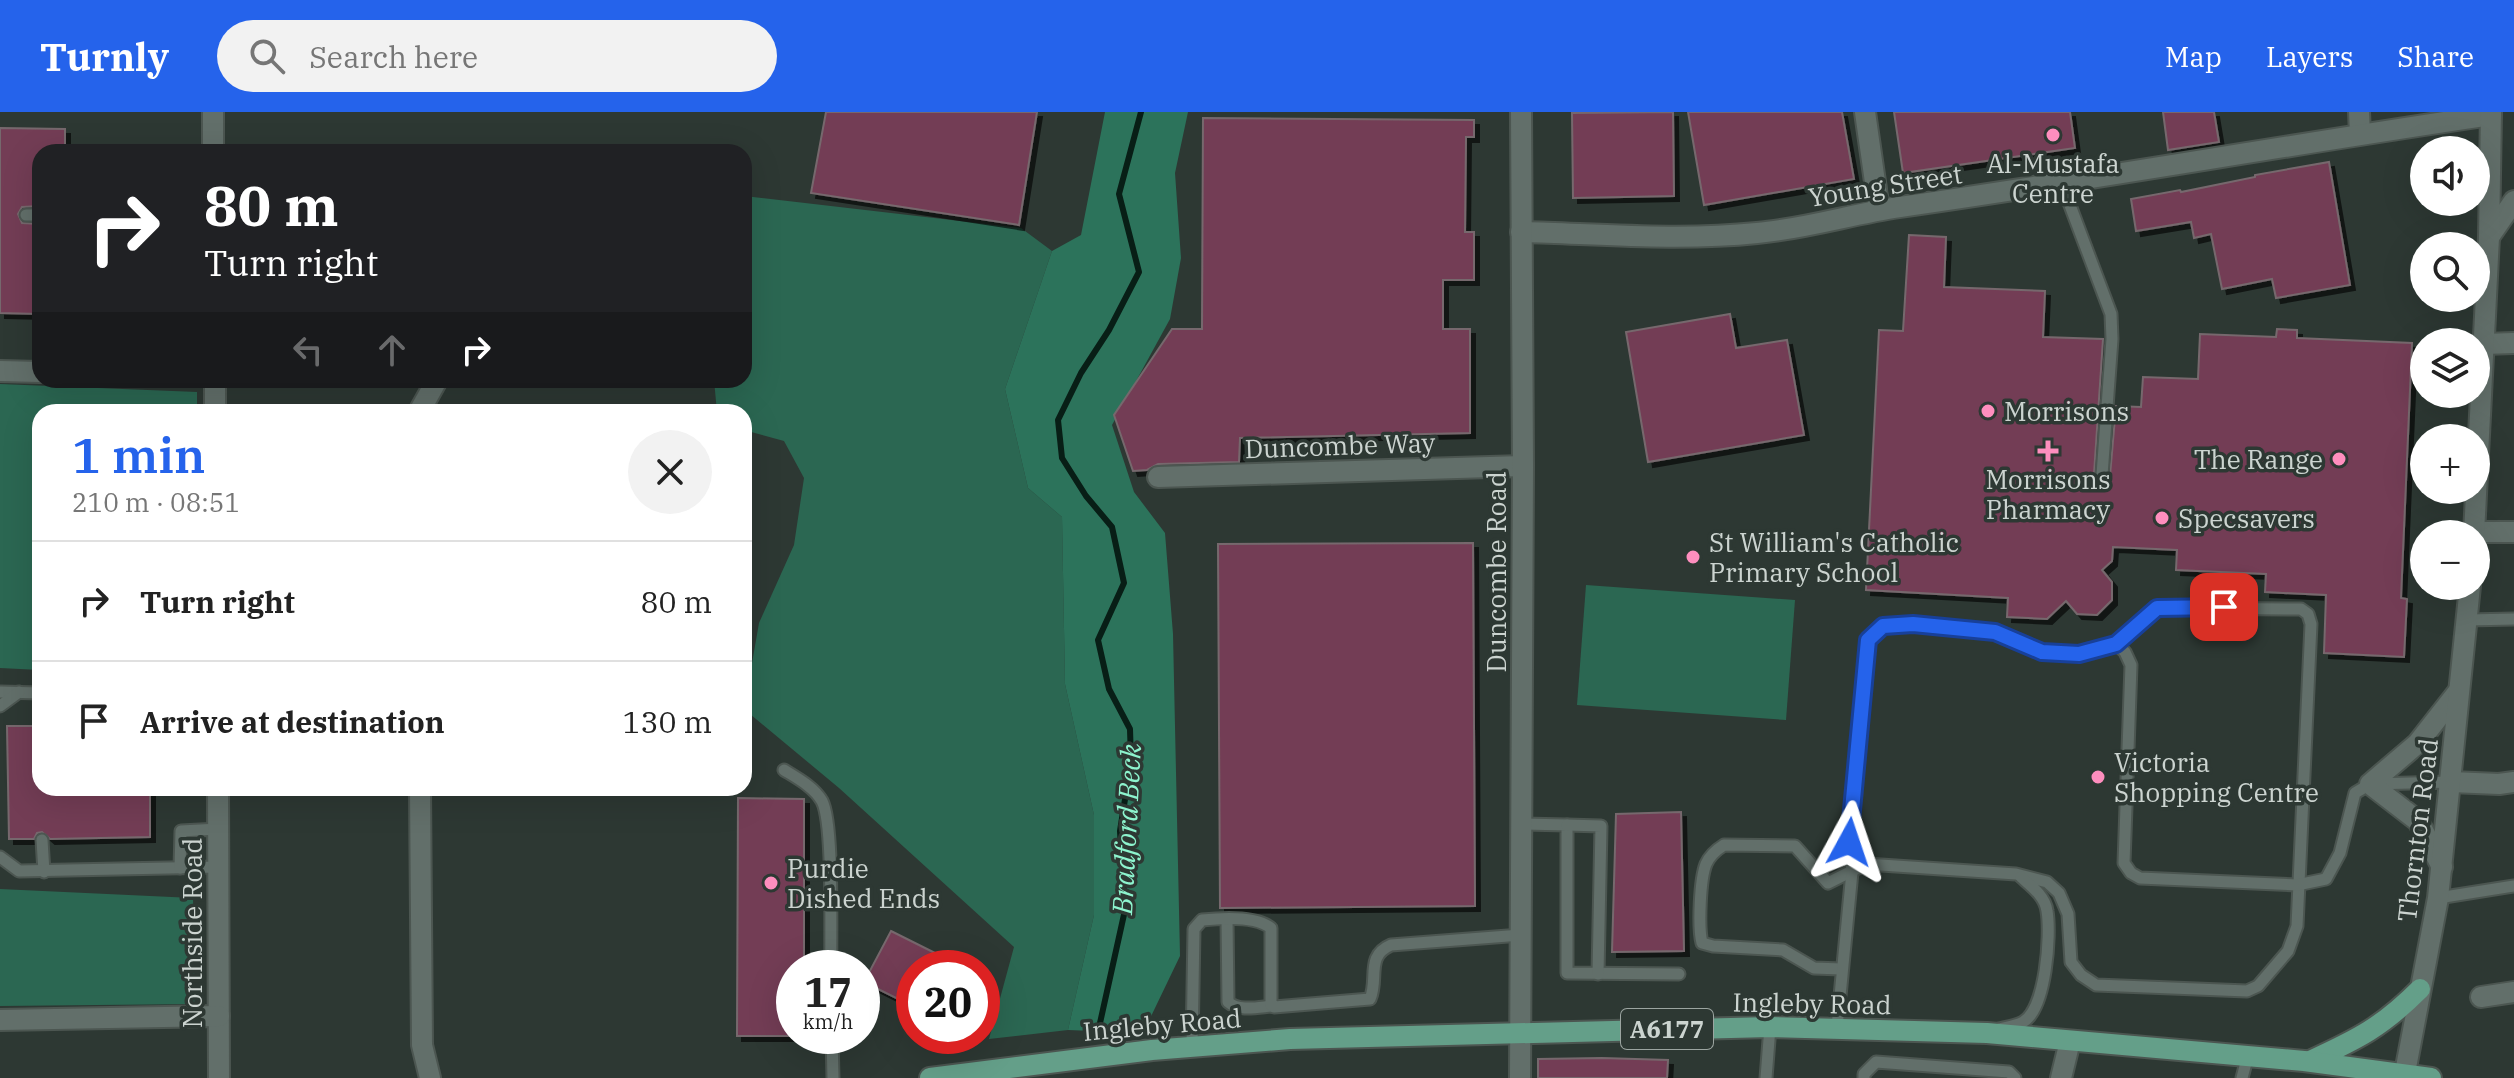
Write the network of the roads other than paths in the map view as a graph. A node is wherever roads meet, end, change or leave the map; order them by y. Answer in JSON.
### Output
{"nodes":[{"id":1,"x":213,"y":112,"type":"edge"},
{"id":2,"x":1521,"y":112,"type":"edge"},
{"id":3,"x":1865,"y":112,"type":"edge"},
{"id":4,"x":2359,"y":112,"type":"edge"},
{"id":5,"x":2491,"y":113,"type":"edge"},
{"id":6,"x":2360,"y":134,"type":"junction"},
{"id":7,"x":213,"y":144,"type":"edge"},
{"id":8,"x":2062,"y":184,"type":"junction"},
{"id":9,"x":2514,"y":201,"type":"edge"},
{"id":10,"x":1879,"y":210,"type":"junction"},
{"id":11,"x":26,"y":215,"type":"dead end"},
{"id":12,"x":32,"y":215,"type":"edge"},
{"id":13,"x":1521,"y":232,"type":"junction"},
{"id":14,"x":2489,"y":232,"type":"edge"},
{"id":15,"x":2490,"y":236,"type":"edge"},
{"id":16,"x":2514,"y":343,"type":"edge"},
{"id":17,"x":2490,"y":344,"type":"edge"},
{"id":18,"x":0,"y":371,"type":"edge"},
{"id":19,"x":32,"y":372,"type":"edge"},
{"id":20,"x":2481,"y":408,"type":"edge"},
{"id":21,"x":1523,"y":466,"type":"junction"},
{"id":22,"x":2102,"y":475,"type":"dead end"},
{"id":23,"x":1158,"y":477,"type":"dead end"},
{"id":24,"x":2475,"y":520,"type":"edge"},
{"id":25,"x":2514,"y":532,"type":"edge"},
{"id":26,"x":2490,"y":533,"type":"edge"},
{"id":27,"x":2469,"y":600,"type":"edge"},
{"id":28,"x":2514,"y":619,"type":"edge"},
{"id":29,"x":2467,"y":620,"type":"junction"},
{"id":30,"x":2116,"y":644,"type":"junction"},
{"id":31,"x":2460,"y":689,"type":"junction"},
{"id":32,"x":0,"y":692,"type":"edge"},
{"id":33,"x":19,"y":692,"type":"junction"},
{"id":34,"x":32,"y":693,"type":"edge"},
{"id":35,"x":0,"y":706,"type":"edge"},
{"id":36,"x":784,"y":770,"type":"dead end"},
{"id":37,"x":2451,"y":782,"type":"junction"},
{"id":38,"x":2514,"y":782,"type":"edge"},
{"id":39,"x":2370,"y":784,"type":"junction"},
{"id":40,"x":218,"y":796,"type":"edge"},
{"id":41,"x":420,"y":796,"type":"edge"},
{"id":42,"x":1521,"y":824,"type":"junction"},
{"id":43,"x":1567,"y":825,"type":"junction"},
{"id":44,"x":218,"y":829,"type":"junction"},
{"id":45,"x":42,"y":840,"type":"dead end"},
{"id":46,"x":0,"y":857,"type":"edge"},
{"id":47,"x":218,"y":867,"type":"junction"},
{"id":48,"x":2442,"y":867,"type":"junction"},
{"id":49,"x":180,"y":868,"type":"junction"},
{"id":50,"x":44,"y":872,"type":"junction"},
{"id":51,"x":1852,"y":872,"type":"junction"},
{"id":52,"x":2016,"y":874,"type":"junction"},
{"id":53,"x":2297,"y":885,"type":"junction"},
{"id":54,"x":2514,"y":886,"type":"edge"},
{"id":55,"x":2438,"y":898,"type":"junction"},
{"id":56,"x":1227,"y":920,"type":"junction"},
{"id":57,"x":1521,"y":935,"type":"junction"},
{"id":58,"x":831,"y":950,"type":"edge"},
{"id":59,"x":1841,"y":969,"type":"junction"},
{"id":60,"x":1598,"y":974,"type":"junction"},
{"id":61,"x":1679,"y":974,"type":"dead end"},
{"id":62,"x":2420,"y":989,"type":"junction"},
{"id":63,"x":2514,"y":992,"type":"edge"},
{"id":64,"x":2481,"y":997,"type":"dead end"},
{"id":65,"x":1273,"y":1006,"type":"junction"},
{"id":66,"x":219,"y":1016,"type":"junction"},
{"id":67,"x":0,"y":1020,"type":"edge"},
{"id":68,"x":1770,"y":1027,"type":"junction"},
{"id":69,"x":1837,"y":1027,"type":"junction"},
{"id":70,"x":1522,"y":1032,"type":"junction"},
{"id":71,"x":1987,"y":1033,"type":"junction"},
{"id":72,"x":2070,"y":1041,"type":"junction"},
{"id":73,"x":1192,"y":1047,"type":"junction"},
{"id":74,"x":832,"y":1054,"type":"edge"},
{"id":75,"x":2248,"y":1055,"type":"junction"},
{"id":76,"x":2307,"y":1061,"type":"junction"},
{"id":77,"x":1028,"y":1071,"type":"edge"},
{"id":78,"x":2404,"y":1076,"type":"edge"},
{"id":79,"x":219,"y":1078,"type":"edge"},
{"id":80,"x":430,"y":1078,"type":"edge"},
{"id":81,"x":833,"y":1078,"type":"edge"},
{"id":82,"x":930,"y":1078,"type":"edge"},
{"id":83,"x":1520,"y":1078,"type":"edge"},
{"id":84,"x":1766,"y":1078,"type":"edge"},
{"id":85,"x":1864,"y":1078,"type":"edge"},
{"id":86,"x":2015,"y":1078,"type":"edge"},
{"id":87,"x":2061,"y":1078,"type":"edge"},
{"id":88,"x":2242,"y":1078,"type":"edge"},
{"id":89,"x":2328,"y":1078,"type":"edge"},
{"id":90,"x":2431,"y":1078,"type":"edge"}],
"edges":[{"from":1,"to":7,"type":"street"},
{"from":2,"to":13,"type":"street","name":"Duncombe Road"},
{"from":3,"to":10,"type":"street"},
{"from":4,"to":6,"type":"street"},
{"from":5,"to":6,"type":"street","name":"Young Street"},
{"from":5,"to":14,"type":"street"},
{"from":6,"to":8,"type":"street","name":"Young Street"},
{"from":8,"to":10,"type":"street","name":"Young Street"},
{"from":8,"to":22,"type":"lane"},
{"from":9,"to":15,"type":"street"},
{"from":10,"to":13,"type":"street","name":"Young Street"},
{"from":11,"to":12,"type":"lane"},
{"from":13,"to":21,"type":"street","name":"Duncombe Road"},
{"from":16,"to":17,"type":"street"},
{"from":18,"to":19,"type":"street"},
{"from":20,"to":24,"type":"street"},
{"from":21,"to":23,"type":"street","name":"Duncombe Way"},
{"from":21,"to":42,"type":"street","name":"Duncombe Road"},
{"from":25,"to":26,"type":"street"},
{"from":27,"to":29,"type":"street","name":"Thornton Road"},
{"from":28,"to":29,"type":"lane"},
{"from":29,"to":31,"type":"street","name":"Thornton Road"},
{"from":30,"to":51,"type":"lane"},
{"from":30,"to":53,"type":"lane"},
{"from":30,"to":53,"type":"lane"},
{"from":31,"to":37,"type":"street","name":"Thornton Road"},
{"from":31,"to":39,"type":"street"},
{"from":32,"to":33,"type":"lane"},
{"from":33,"to":34,"type":"lane"},
{"from":33,"to":35,"type":"lane"},
{"from":36,"to":58,"type":"lane"},
{"from":37,"to":38,"type":"street"},
{"from":37,"to":39,"type":"lane"},
{"from":37,"to":48,"type":"street","name":"Thornton Road"},
{"from":39,"to":48,"type":"street"},
{"from":39,"to":53,"type":"lane"},
{"from":40,"to":44,"type":"street","name":"Northside Road"},
{"from":41,"to":80,"type":"street"},
{"from":42,"to":43,"type":"lane"},
{"from":42,"to":57,"type":"street","name":"Duncombe Road"},
{"from":43,"to":60,"type":"lane"},
{"from":43,"to":60,"type":"lane"},
{"from":44,"to":47,"type":"street","name":"Northside Road"},
{"from":44,"to":49,"type":"lane"},
{"from":45,"to":50,"type":"lane"},
{"from":46,"to":50,"type":"lane"},
{"from":47,"to":49,"type":"lane"},
{"from":47,"to":66,"type":"street","name":"Northside Road"},
{"from":48,"to":55,"type":"street","name":"Thornton Road"},
{"from":49,"to":50,"type":"lane"},
{"from":51,"to":52,"type":"lane"},
{"from":51,"to":59,"type":"lane"},
{"from":51,"to":59,"type":"lane"},
{"from":52,"to":53,"type":"lane"},
{"from":52,"to":71,"type":"lane"},
{"from":54,"to":55,"type":"lane"},
{"from":55,"to":62,"type":"street","name":"Thornton Road"},
{"from":56,"to":65,"type":"lane"},
{"from":56,"to":65,"type":"lane"},
{"from":56,"to":73,"type":"lane"},
{"from":57,"to":65,"type":"lane"},
{"from":57,"to":70,"type":"street","name":"Duncombe Road"},
{"from":59,"to":69,"type":"lane"},
{"from":60,"to":61,"type":"lane"},
{"from":62,"to":76,"type":"main road"},
{"from":62,"to":78,"type":"street","name":"Thornton Road"},
{"from":63,"to":64,"type":"street"},
{"from":66,"to":67,"type":"street"},
{"from":66,"to":79,"type":"street","name":"Northside Road"},
{"from":68,"to":69,"type":"main road","name":"Ingleby Road","number":"A6177"},
{"from":68,"to":70,"type":"main road","name":"Ingleby Road","number":"A6177"},
{"from":68,"to":84,"type":"lane"},
{"from":69,"to":71,"type":"main road","name":"Ingleby Road","number":"A6177"},
{"from":70,"to":73,"type":"main road","name":"Ingleby Road","number":"A6177"},
{"from":70,"to":83,"type":"street","name":"Duncombe Road"},
{"from":71,"to":72,"type":"main road","name":"Ingleby Road","number":"A6177"},
{"from":72,"to":75,"type":"main road","name":"Ingleby Road","number":"A6177"},
{"from":72,"to":87,"type":"street"},
{"from":73,"to":77,"type":"main road","name":"Ingleby Road","number":"A6177"},
{"from":74,"to":81,"type":"lane"},
{"from":75,"to":76,"type":"main road","name":"Ingleby Road","number":"A6177"},
{"from":75,"to":88,"type":"lane"},
{"from":76,"to":78,"type":"main road","name":"Ingleby Road","number":"A6177"},
{"from":76,"to":89,"type":"main road"},
{"from":77,"to":82,"type":"main road","name":"Ingleby Road","number":"A6177"},
{"from":78,"to":90,"type":"main road","number":"A6177"},
{"from":85,"to":86,"type":"lane"}]}
